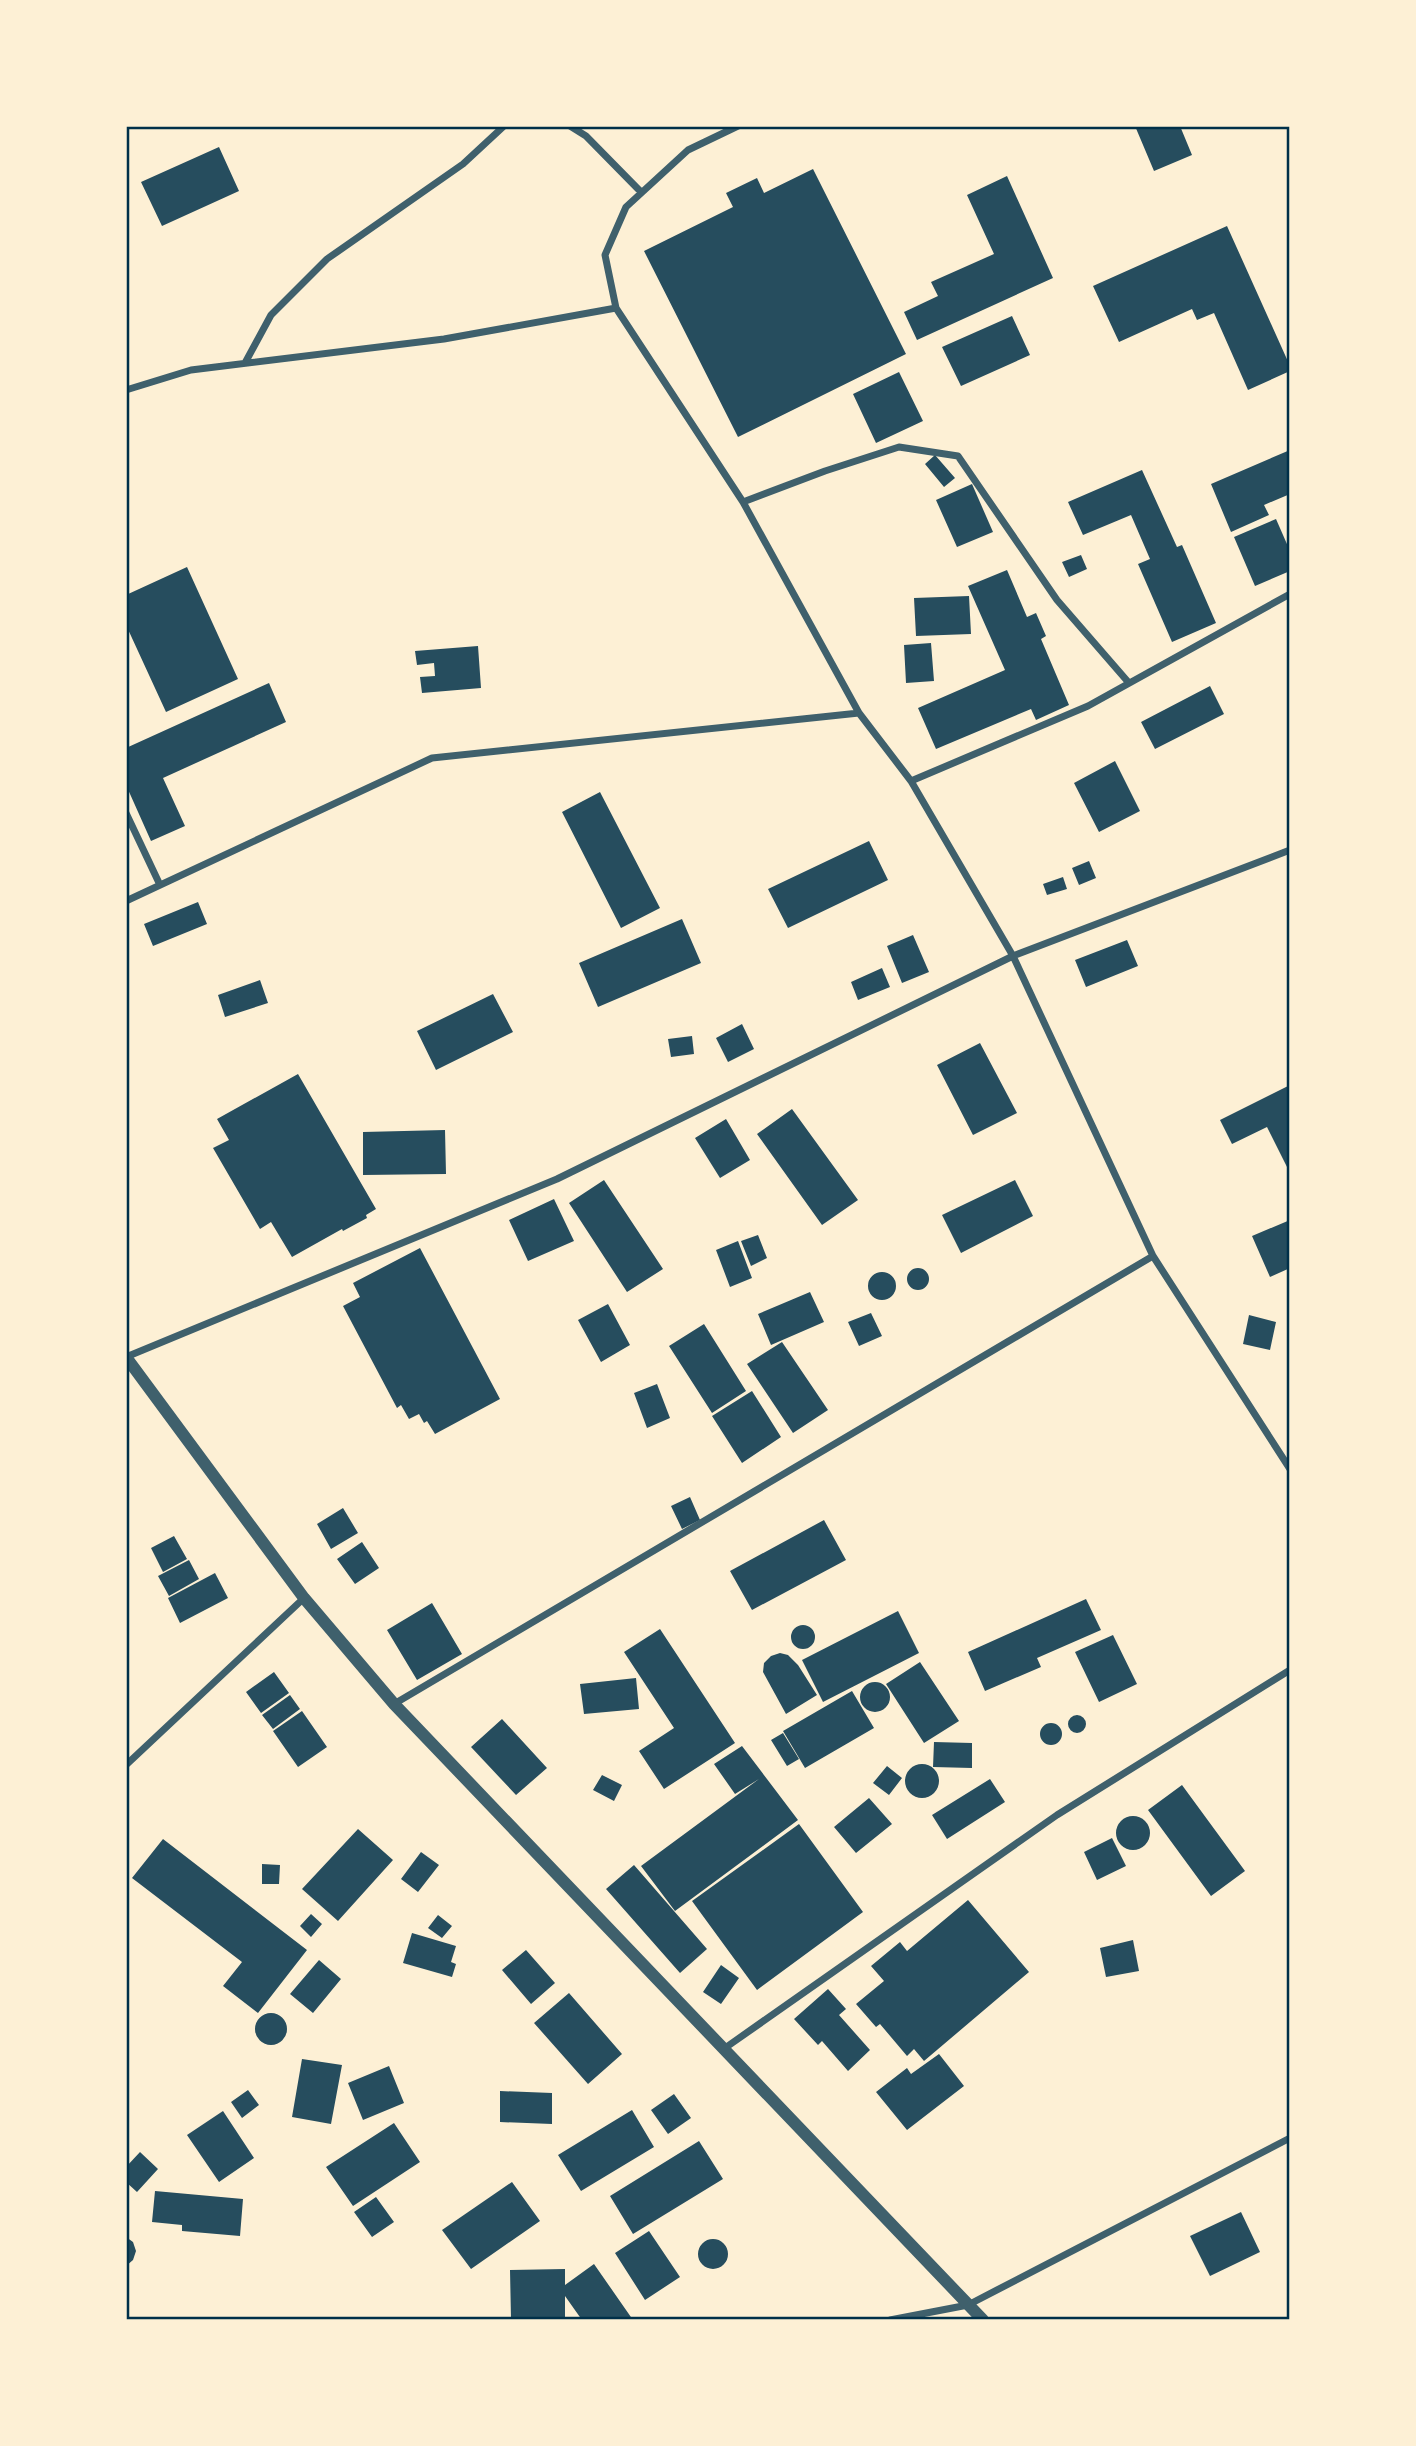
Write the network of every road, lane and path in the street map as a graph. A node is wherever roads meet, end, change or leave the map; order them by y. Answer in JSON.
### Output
{"nodes":[{"id":1,"x":504,"y":126,"type":"edge"},
{"id":2,"x":570,"y":126,"type":"edge"},
{"id":3,"x":738,"y":126,"type":"edge"},
{"id":4,"x":642,"y":192,"type":"junction"},
{"id":5,"x":616,"y":308,"type":"junction"},
{"id":6,"x":245,"y":363,"type":"junction"},
{"id":7,"x":126,"y":390,"type":"edge"},
{"id":8,"x":743,"y":502,"type":"junction"},
{"id":9,"x":1290,"y":594,"type":"edge"},
{"id":10,"x":1129,"y":683,"type":"junction"},
{"id":11,"x":859,"y":713,"type":"junction"},
{"id":12,"x":911,"y":781,"type":"junction"},
{"id":13,"x":126,"y":813,"type":"edge"},
{"id":14,"x":1290,"y":850,"type":"edge"},
{"id":15,"x":160,"y":885,"type":"junction"},
{"id":16,"x":126,"y":901,"type":"edge"},
{"id":17,"x":1013,"y":956,"type":"junction"},
{"id":18,"x":1153,"y":1256,"type":"junction"},
{"id":19,"x":126,"y":1357,"type":"edge"},
{"id":20,"x":1290,"y":1469,"type":"edge"},
{"id":21,"x":304,"y":1598,"type":"junction"},
{"id":22,"x":1290,"y":1670,"type":"edge"},
{"id":23,"x":394,"y":1704,"type":"junction"},
{"id":24,"x":126,"y":1765,"type":"edge"},
{"id":25,"x":725,"y":2048,"type":"junction"},
{"id":26,"x":1290,"y":2138,"type":"edge"},
{"id":27,"x":968,"y":2305,"type":"junction"},
{"id":28,"x":890,"y":2320,"type":"edge"},
{"id":29,"x":983,"y":2320,"type":"edge"}],
"edges":[{"from":1,"to":6,"type":"street"},
{"from":2,"to":4,"type":"street"},
{"from":3,"to":4,"type":"street"},
{"from":4,"to":5,"type":"street"},
{"from":5,"to":6,"type":"street"},
{"from":5,"to":8,"type":"street"},
{"from":6,"to":7,"type":"street"},
{"from":8,"to":10,"type":"street"},
{"from":8,"to":11,"type":"street"},
{"from":9,"to":10,"type":"street"},
{"from":10,"to":12,"type":"street"},
{"from":11,"to":12,"type":"street"},
{"from":11,"to":15,"type":"street"},
{"from":12,"to":17,"type":"street"},
{"from":13,"to":15,"type":"street"},
{"from":14,"to":17,"type":"street"},
{"from":15,"to":16,"type":"street"},
{"from":17,"to":18,"type":"street"},
{"from":17,"to":19,"type":"street"},
{"from":18,"to":20,"type":"street"},
{"from":18,"to":23,"type":"street"},
{"from":19,"to":21,"type":"street"},
{"from":21,"to":23,"type":"street"},
{"from":21,"to":24,"type":"street"},
{"from":22,"to":25,"type":"street"},
{"from":23,"to":25,"type":"street"},
{"from":25,"to":27,"type":"street"},
{"from":26,"to":27,"type":"street"},
{"from":27,"to":28,"type":"street"},
{"from":27,"to":29,"type":"street"}]}
